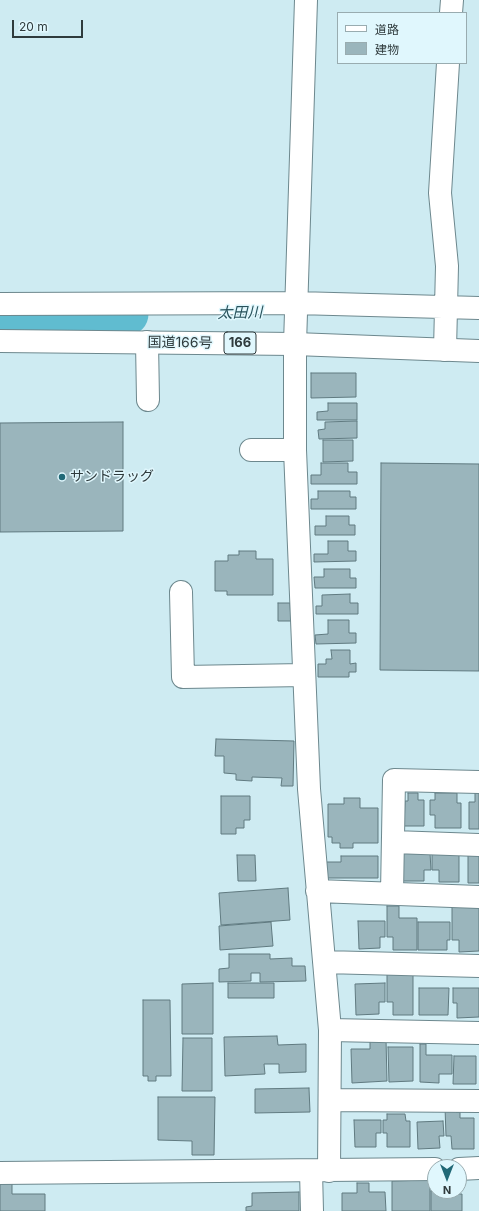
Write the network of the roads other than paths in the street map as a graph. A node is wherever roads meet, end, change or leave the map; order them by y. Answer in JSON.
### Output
{"nodes":[{"id":1,"x":306,"y":0,"type":"edge"},
{"id":2,"x":452,"y":0,"type":"edge"},
{"id":3,"x":451,"y":12,"type":"edge"},
{"id":4,"x":448,"y":64,"type":"edge"},
{"id":5,"x":0,"y":304,"type":"edge"},
{"id":6,"x":479,"y":308,"type":"edge"},
{"id":7,"x":447,"y":316,"type":"junction"},
{"id":8,"x":296,"y":320,"type":"junction"},
{"id":9,"x":0,"y":341,"type":"edge"},
{"id":10,"x":147,"y":342,"type":"junction"},
{"id":11,"x":445,"y":350,"type":"junction"},
{"id":12,"x":479,"y":351,"type":"edge"},
{"id":13,"x":148,"y":400,"type":"dead end"},
{"id":14,"x":251,"y":450,"type":"dead end"},
{"id":15,"x":295,"y":450,"type":"junction"},
{"id":16,"x":181,"y":592,"type":"dead end"},
{"id":17,"x":304,"y":675,"type":"junction"},
{"id":18,"x":479,"y":782,"type":"edge"},
{"id":19,"x":393,"y":842,"type":"junction"},
{"id":20,"x":479,"y":845,"type":"edge"},
{"id":21,"x":316,"y":891,"type":"junction"},
{"id":22,"x":392,"y":893,"type":"junction"},
{"id":23,"x":479,"y":897,"type":"edge"},
{"id":24,"x":324,"y":962,"type":"junction"},
{"id":25,"x":479,"y":966,"type":"edge"},
{"id":26,"x":330,"y":1030,"type":"junction"},
{"id":27,"x":479,"y":1033,"type":"edge"},
{"id":28,"x":330,"y":1100,"type":"junction"},
{"id":29,"x":479,"y":1101,"type":"edge"},
{"id":30,"x":479,"y":1168,"type":"edge"},
{"id":31,"x":427,"y":1169,"type":"edge"},
{"id":32,"x":467,"y":1169,"type":"edge"},
{"id":33,"x":320,"y":1171,"type":"junction"},
{"id":34,"x":0,"y":1173,"type":"edge"},
{"id":35,"x":312,"y":1211,"type":"edge"}],
"edges":[{"from":1,"to":8,"type":"main road"},
{"from":2,"to":3,"type":"main road"},
{"from":4,"to":7,"type":"main road"},
{"from":5,"to":8,"type":"main road"},
{"from":6,"to":7,"type":"main road"},
{"from":7,"to":8,"type":"main road"},
{"from":7,"to":11,"type":"main road"},
{"from":8,"to":10,"type":"main road","name":"国道166号","number":"166"},
{"from":8,"to":11,"type":"main road","name":"国道166号","number":"166"},
{"from":8,"to":15,"type":"main road"},
{"from":9,"to":10,"type":"main road","name":"国道166号","number":"166"},
{"from":10,"to":13,"type":"main road"},
{"from":11,"to":12,"type":"main road","name":"国道166号","number":"166"},
{"from":14,"to":15,"type":"main road"},
{"from":15,"to":17,"type":"main road"},
{"from":16,"to":17,"type":"main road"},
{"from":17,"to":21,"type":"main road"},
{"from":18,"to":19,"type":"main road"},
{"from":19,"to":20,"type":"main road"},
{"from":19,"to":22,"type":"main road"},
{"from":21,"to":22,"type":"main road"},
{"from":21,"to":24,"type":"main road"},
{"from":22,"to":23,"type":"main road"},
{"from":24,"to":25,"type":"main road"},
{"from":24,"to":26,"type":"main road"},
{"from":26,"to":27,"type":"main road"},
{"from":26,"to":28,"type":"main road"},
{"from":28,"to":29,"type":"main road"},
{"from":28,"to":33,"type":"main road"},
{"from":30,"to":32,"type":"main road"},
{"from":31,"to":33,"type":"main road"},
{"from":33,"to":34,"type":"main road"},
{"from":33,"to":35,"type":"main road"}]}
